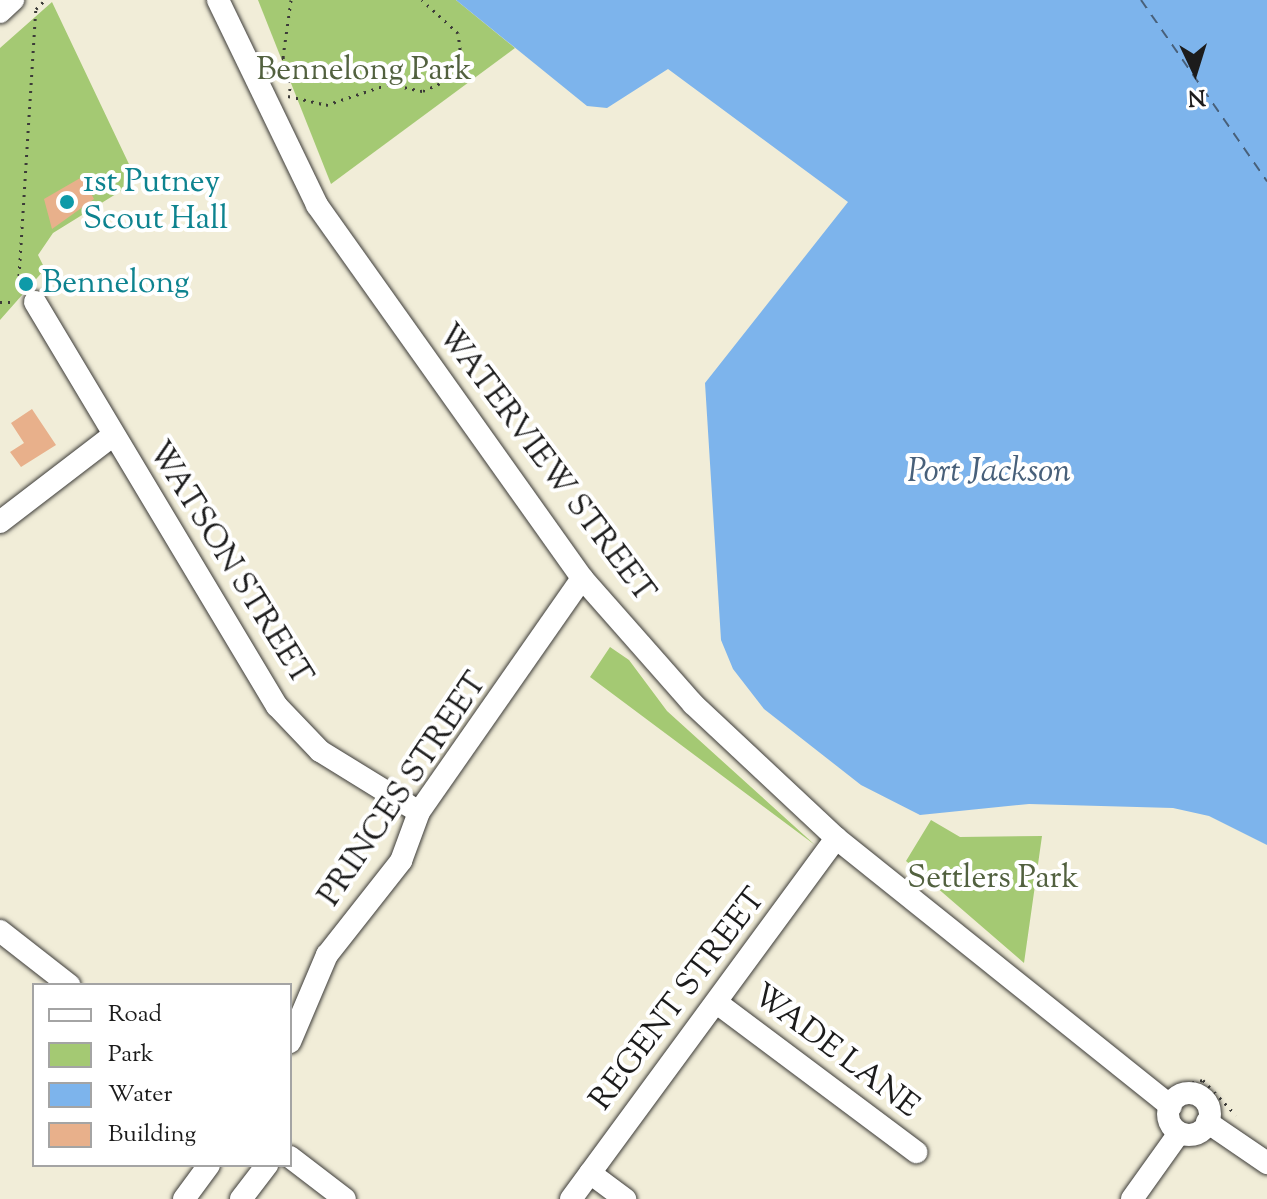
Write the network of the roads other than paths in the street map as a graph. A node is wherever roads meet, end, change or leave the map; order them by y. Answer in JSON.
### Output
{"nodes":[{"id":1,"x":13,"y":0,"type":"edge"},
{"id":2,"x":218,"y":0,"type":"edge"},
{"id":3,"x":0,"y":12,"type":"edge"},
{"id":4,"x":35,"y":302,"type":"road end"},
{"id":5,"x":112,"y":436,"type":"junction"},
{"id":6,"x":0,"y":522,"type":"edge"},
{"id":7,"x":582,"y":578,"type":"junction"},
{"id":8,"x":419,"y":812,"type":"junction"},
{"id":9,"x":836,"y":838,"type":"junction"},
{"id":10,"x":0,"y":931,"type":"edge"},
{"id":11,"x":66,"y":983,"type":"edge"},
{"id":12,"x":717,"y":1003,"type":"junction"},
{"id":13,"x":292,"y":1036,"type":"edge"},
{"id":14,"x":1171,"y":1106,"type":"junction"},
{"id":15,"x":1207,"y":1122,"type":"junction"},
{"id":16,"x":1179,"y":1133,"type":"junction"},
{"id":17,"x":916,"y":1152,"type":"dead end"},
{"id":18,"x":292,"y":1159,"type":"edge"},
{"id":19,"x":1267,"y":1163,"type":"edge"},
{"id":20,"x":208,"y":1167,"type":"edge"},
{"id":21,"x":265,"y":1167,"type":"edge"},
{"id":22,"x":590,"y":1173,"type":"junction"},
{"id":23,"x":189,"y":1197,"type":"edge"},
{"id":24,"x":241,"y":1199,"type":"edge"},
{"id":25,"x":345,"y":1199,"type":"edge"},
{"id":26,"x":571,"y":1199,"type":"edge"},
{"id":27,"x":625,"y":1199,"type":"edge"},
{"id":28,"x":1132,"y":1199,"type":"edge"}],
"edges":[{"from":1,"to":3,"type":"street"},
{"from":2,"to":7,"type":"street","name":"WATERVIEW STREET"},
{"from":4,"to":5,"type":"street","name":"WATSON STREET"},
{"from":5,"to":6,"type":"street"},
{"from":5,"to":8,"type":"street","name":"WATSON STREET"},
{"from":7,"to":8,"type":"street","name":"PRINCES STREET"},
{"from":7,"to":9,"type":"street","name":"WATERVIEW STREET"},
{"from":8,"to":13,"type":"street","name":"PRINCES STREET"},
{"from":9,"to":12,"type":"street","name":"REGENT STREET"},
{"from":9,"to":14,"type":"street","name":"WATERVIEW STREET"},
{"from":10,"to":11,"type":"street"},
{"from":12,"to":17,"type":"street","name":"WADE LANE"},
{"from":12,"to":22,"type":"street","name":"REGENT STREET"},
{"from":14,"to":15,"type":"street"},
{"from":14,"to":16,"type":"street"},
{"from":15,"to":16,"type":"street"},
{"from":15,"to":19,"type":"street"},
{"from":16,"to":28,"type":"street"},
{"from":18,"to":25,"type":"street"},
{"from":20,"to":23,"type":"street"},
{"from":21,"to":24,"type":"street"},
{"from":22,"to":26,"type":"street","name":"REGENT STREET"},
{"from":22,"to":27,"type":"street"}]}
